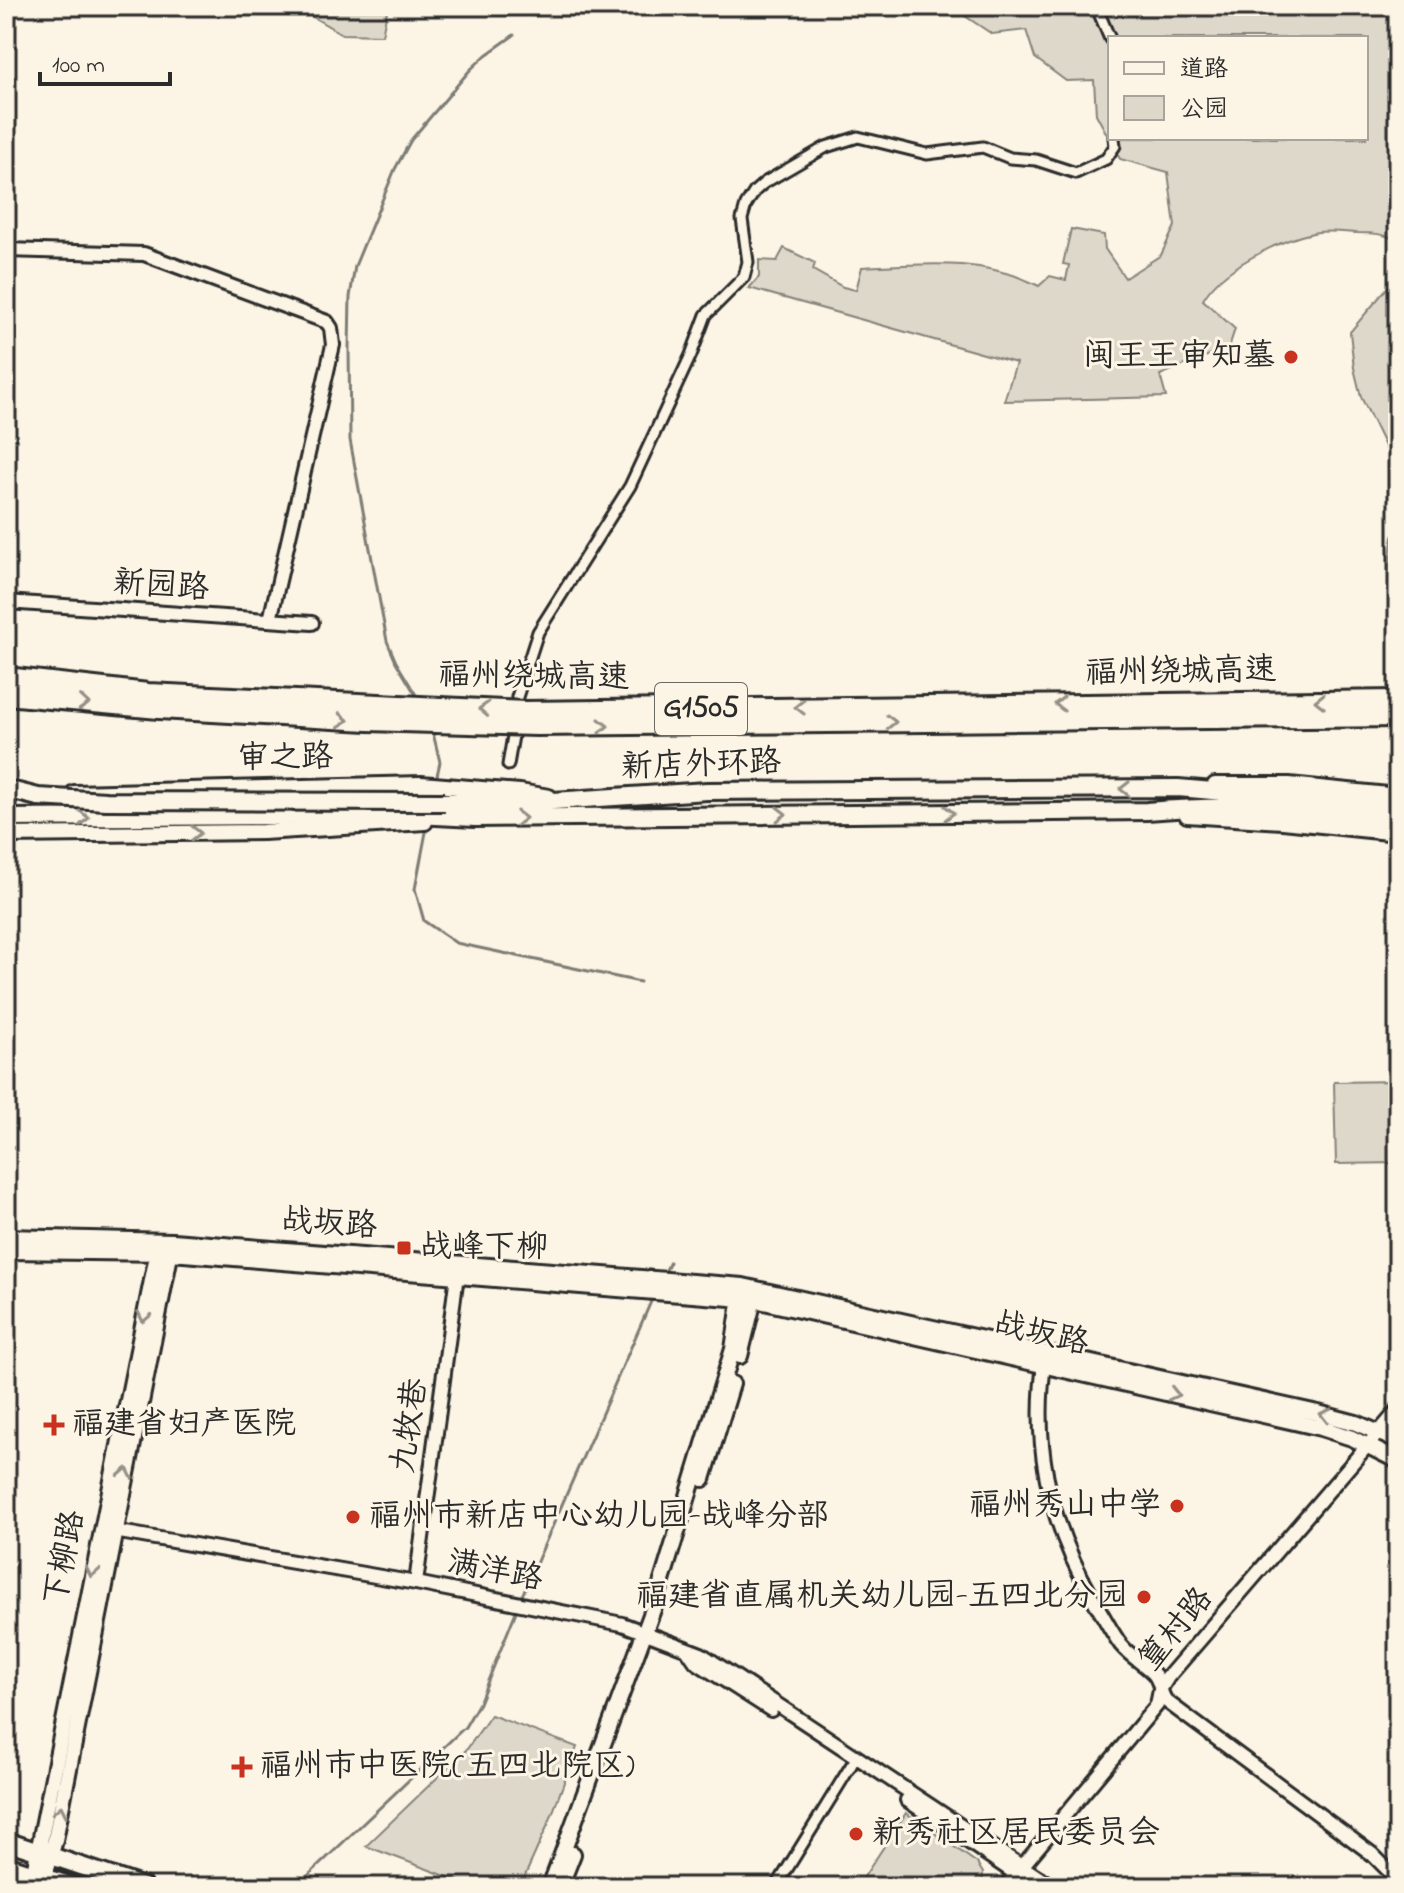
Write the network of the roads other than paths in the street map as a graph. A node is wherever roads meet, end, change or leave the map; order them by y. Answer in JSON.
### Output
{"nodes":[{"id":1,"x":1096,"y":6,"type":"edge"},
{"id":2,"x":1109,"y":36,"type":"edge"},
{"id":3,"x":1114,"y":140,"type":"edge"},
{"id":4,"x":6,"y":250,"type":"edge"},
{"id":5,"x":6,"y":602,"type":"edge"},
{"id":6,"x":270,"y":620,"type":"junction"},
{"id":7,"x":312,"y":623,"type":"dead end"},
{"id":8,"x":6,"y":677,"type":"edge"},
{"id":9,"x":6,"y":695,"type":"edge"},
{"id":10,"x":1398,"y":700,"type":"edge"},
{"id":11,"x":1398,"y":717,"type":"edge"},
{"id":12,"x":508,"y":765,"type":"dead end"},
{"id":13,"x":1178,"y":788,"type":"junction"},
{"id":14,"x":6,"y":792,"type":"edge"},
{"id":15,"x":1398,"y":796,"type":"edge"},
{"id":16,"x":444,"y":806,"type":"junction"},
{"id":17,"x":1398,"y":807,"type":"edge"},
{"id":18,"x":1147,"y":811,"type":"junction"},
{"id":19,"x":6,"y":818,"type":"edge"},
{"id":20,"x":1398,"y":820,"type":"edge"},
{"id":21,"x":1398,"y":833,"type":"edge"},
{"id":22,"x":6,"y":835,"type":"edge"},
{"id":23,"x":6,"y":1237,"type":"edge"},
{"id":24,"x":165,"y":1247,"type":"junction"},
{"id":25,"x":6,"y":1251,"type":"edge"},
{"id":26,"x":457,"y":1275,"type":"junction"},
{"id":27,"x":646,"y":1284,"type":"junction"},
{"id":28,"x":749,"y":1293,"type":"junction"},
{"id":29,"x":1045,"y":1358,"type":"junction"},
{"id":30,"x":1398,"y":1410,"type":"edge"},
{"id":31,"x":1380,"y":1432,"type":"junction"},
{"id":32,"x":1398,"y":1441,"type":"edge"},
{"id":33,"x":1370,"y":1445,"type":"junction"},
{"id":34,"x":1398,"y":1461,"type":"edge"},
{"id":35,"x":107,"y":1530,"type":"junction"},
{"id":36,"x":416,"y":1583,"type":"junction"},
{"id":37,"x":650,"y":1635,"type":"junction"},
{"id":38,"x":687,"y":1649,"type":"junction"},
{"id":39,"x":1160,"y":1690,"type":"junction"},
{"id":40,"x":852,"y":1764,"type":"junction"},
{"id":41,"x":6,"y":1841,"type":"edge"},
{"id":42,"x":44,"y":1853,"type":"junction"},
{"id":43,"x":6,"y":1865,"type":"edge"},
{"id":44,"x":1018,"y":1870,"type":"junction"},
{"id":45,"x":1398,"y":1880,"type":"edge"},
{"id":46,"x":38,"y":1881,"type":"edge"},
{"id":47,"x":75,"y":1887,"type":"edge"},
{"id":48,"x":144,"y":1887,"type":"edge"},
{"id":49,"x":550,"y":1887,"type":"edge"},
{"id":50,"x":560,"y":1887,"type":"edge"},
{"id":51,"x":776,"y":1887,"type":"edge"},
{"id":52,"x":1005,"y":1887,"type":"edge"},
{"id":53,"x":1035,"y":1887,"type":"edge"},
{"id":54,"x":1053,"y":1887,"type":"edge"}],
"edges":[{"from":1,"to":2,"type":"street"},
{"from":3,"to":12,"type":"street"},
{"from":4,"to":6,"type":"street"},
{"from":5,"to":6,"type":"street","name":"新园路"},
{"from":6,"to":7,"type":"street","name":"新园路"},
{"from":10,"to":8,"type":"highway","name":"福州绕城高速","number":"G1505","one_way":true,"bridge":true},
{"from":9,"to":11,"type":"highway","name":"福州绕城高速","number":"G1505","one_way":true,"bridge":true},
{"from":13,"to":15,"type":"main road"},
{"from":13,"to":16,"type":"main road","name":"新店外环路","one_way":true},
{"from":13,"to":17,"type":"main road","name":"新店外环路"},
{"from":14,"to":16,"type":"main road","name":"新店外环路","bridge":true},
{"from":14,"to":16,"type":"main road","name":"审之路"},
{"from":16,"to":18,"type":"main road","name":"新店外环路","one_way":true},
{"from":19,"to":16,"type":"main road","name":"新店外环路","one_way":true},
{"from":22,"to":16,"type":"main road","one_way":true},
{"from":18,"to":20,"type":"main road","name":"新店外环路"},
{"from":18,"to":21,"type":"main road"},
{"from":23,"to":24,"type":"main road","name":"战坂路"},
{"from":24,"to":25,"type":"main road","name":"战坂路"},
{"from":24,"to":26,"type":"main road","name":"战坂路"},
{"from":24,"to":27,"type":"main road","name":"战坂路"},
{"from":24,"to":35,"type":"main road","name":"下柳路"},
{"from":26,"to":27,"type":"main road","name":"战坂路"},
{"from":26,"to":36,"type":"street","name":"九牧巷"},
{"from":27,"to":28,"type":"main road","name":"战坂路"},
{"from":28,"to":29,"type":"main road","name":"战坂路"},
{"from":28,"to":37,"type":"main road"},
{"from":31,"to":29,"type":"main road","name":"战坂路","one_way":true},
{"from":29,"to":33,"type":"main road","name":"战坂路","one_way":true},
{"from":29,"to":39,"type":"street"},
{"from":30,"to":31,"type":"street","name":"篁村路"},
{"from":31,"to":32,"type":"main road","name":"战坂路"},
{"from":31,"to":33,"type":"street","name":"篁村路"},
{"from":33,"to":34,"type":"main road","name":"战坂路"},
{"from":33,"to":39,"type":"street","name":"篁村路"},
{"from":35,"to":36,"type":"street","name":"满洋路"},
{"from":35,"to":42,"type":"main road","name":"下柳路"},
{"from":36,"to":37,"type":"street","name":"满洋路"},
{"from":37,"to":38,"type":"street","name":"满洋路"},
{"from":37,"to":49,"type":"main road"},
{"from":37,"to":50,"type":"main road"},
{"from":38,"to":40,"type":"street","name":"满洋路"},
{"from":38,"to":44,"type":"street","name":"满洋路"},
{"from":39,"to":44,"type":"street","name":"篁村路"},
{"from":39,"to":45,"type":"street"},
{"from":40,"to":44,"type":"street","name":"满洋路"},
{"from":40,"to":51,"type":"street"},
{"from":41,"to":42,"type":"main road"},
{"from":42,"to":46,"type":"main road","name":"下柳路"},
{"from":42,"to":48,"type":"main road"},
{"from":43,"to":46,"type":"main road"},
{"from":44,"to":52,"type":"street","name":"篁村路"},
{"from":44,"to":53,"type":"street","name":"满洋路"},
{"from":44,"to":54,"type":"street","name":"满洋路"},
{"from":46,"to":47,"type":"main road"}]}
